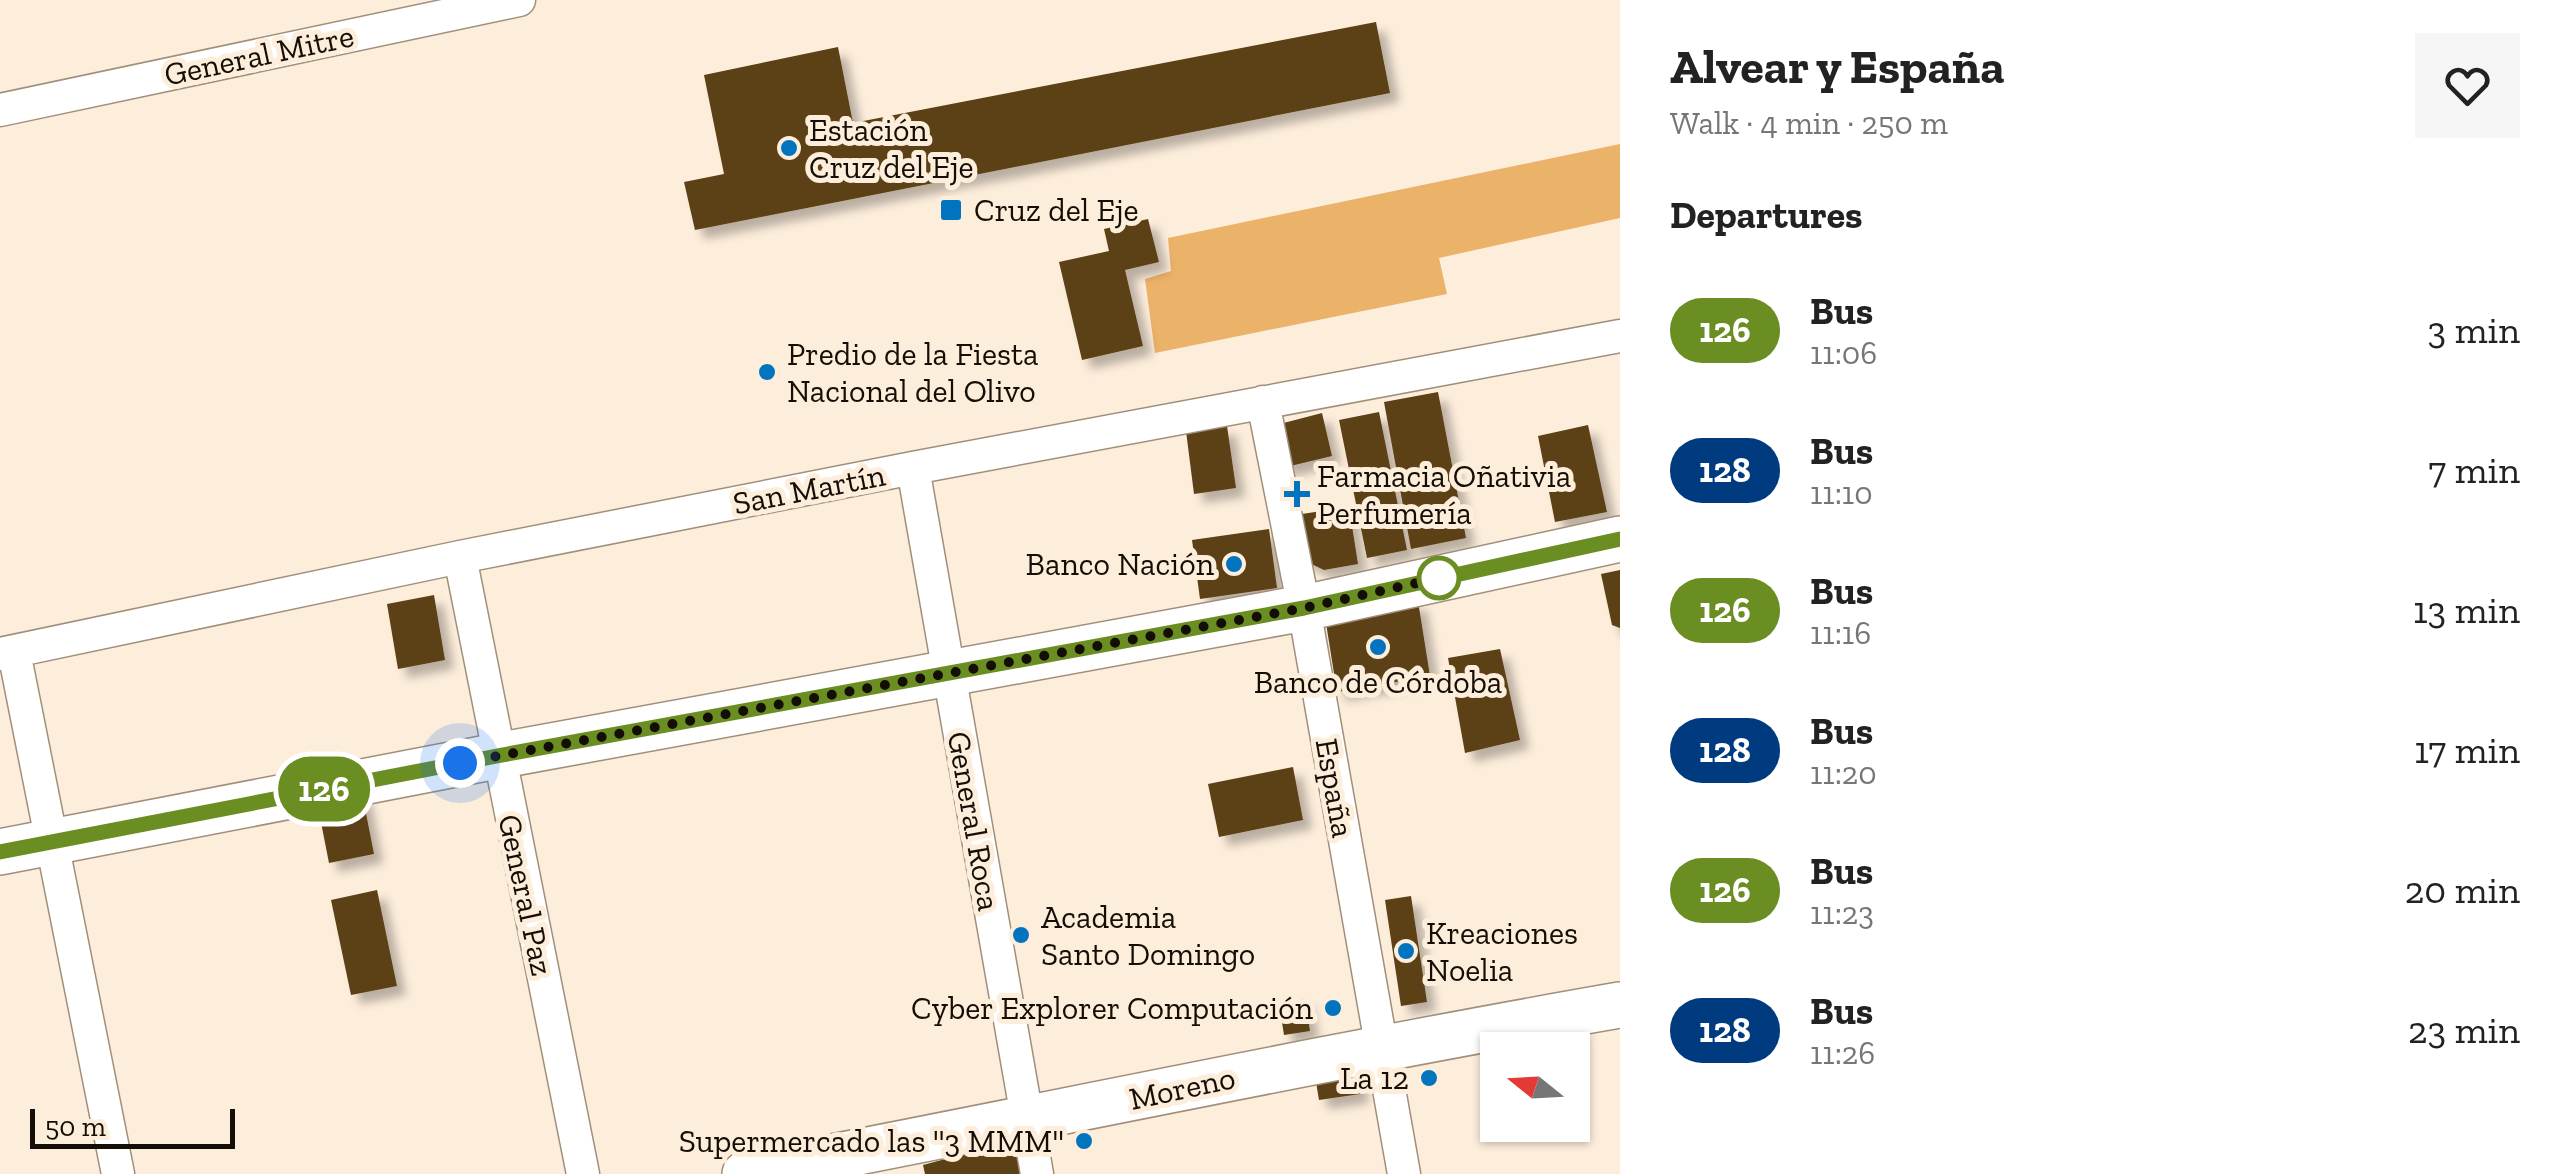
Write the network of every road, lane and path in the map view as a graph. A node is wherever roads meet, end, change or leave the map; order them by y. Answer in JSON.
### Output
{"nodes":[{"id":1,"x":519,"y":0,"type":"edge"},
{"id":2,"x":0,"y":110,"type":"edge"},
{"id":3,"x":1620,"y":336,"type":"edge"},
{"id":4,"x":1264,"y":402,"type":"junction"},
{"id":5,"x":913,"y":468,"type":"junction"},
{"id":6,"x":1620,"y":539,"type":"edge"},
{"id":7,"x":460,"y":558,"type":"junction"},
{"id":8,"x":1304,"y":608,"type":"junction"},
{"id":9,"x":7,"y":653,"type":"edge"},
{"id":10,"x":946,"y":672,"type":"junction"},
{"id":11,"x":497,"y":756,"type":"junction"},
{"id":12,"x":50,"y":842,"type":"junction"},
{"id":13,"x":0,"y":852,"type":"edge"},
{"id":14,"x":1620,"y":1005,"type":"edge"},
{"id":15,"x":1380,"y":1046,"type":"junction"},
{"id":16,"x":1027,"y":1120,"type":"junction"},
{"id":17,"x":118,"y":1174,"type":"edge"},
{"id":18,"x":583,"y":1174,"type":"edge"},
{"id":19,"x":745,"y":1174,"type":"edge"},
{"id":20,"x":1037,"y":1174,"type":"edge"},
{"id":21,"x":1404,"y":1174,"type":"edge"}],
"edges":[{"from":1,"to":2,"type":"street","name":"General Mitre"},
{"from":3,"to":4,"type":"street","name":"San Martín"},
{"from":4,"to":5,"type":"street","name":"San Martín"},
{"from":4,"to":8,"type":"street","name":"España"},
{"from":5,"to":7,"type":"street","name":"San Martín"},
{"from":5,"to":10,"type":"street","name":"General Roca"},
{"from":6,"to":8,"type":"street"},
{"from":7,"to":9,"type":"street","name":"San Martín"},
{"from":7,"to":11,"type":"street","name":"General Paz"},
{"from":8,"to":10,"type":"street"},
{"from":8,"to":15,"type":"street","name":"España"},
{"from":9,"to":12,"type":"street"},
{"from":10,"to":11,"type":"street"},
{"from":10,"to":16,"type":"street","name":"General Roca"},
{"from":11,"to":12,"type":"street"},
{"from":11,"to":18,"type":"street","name":"General Paz"},
{"from":12,"to":13,"type":"street"},
{"from":12,"to":17,"type":"street"},
{"from":14,"to":15,"type":"street","name":"Moreno"},
{"from":15,"to":16,"type":"street","name":"Moreno"},
{"from":15,"to":21,"type":"street","name":"España"},
{"from":16,"to":19,"type":"street","name":"Moreno"},
{"from":16,"to":20,"type":"street","name":"General Roca"}]}
